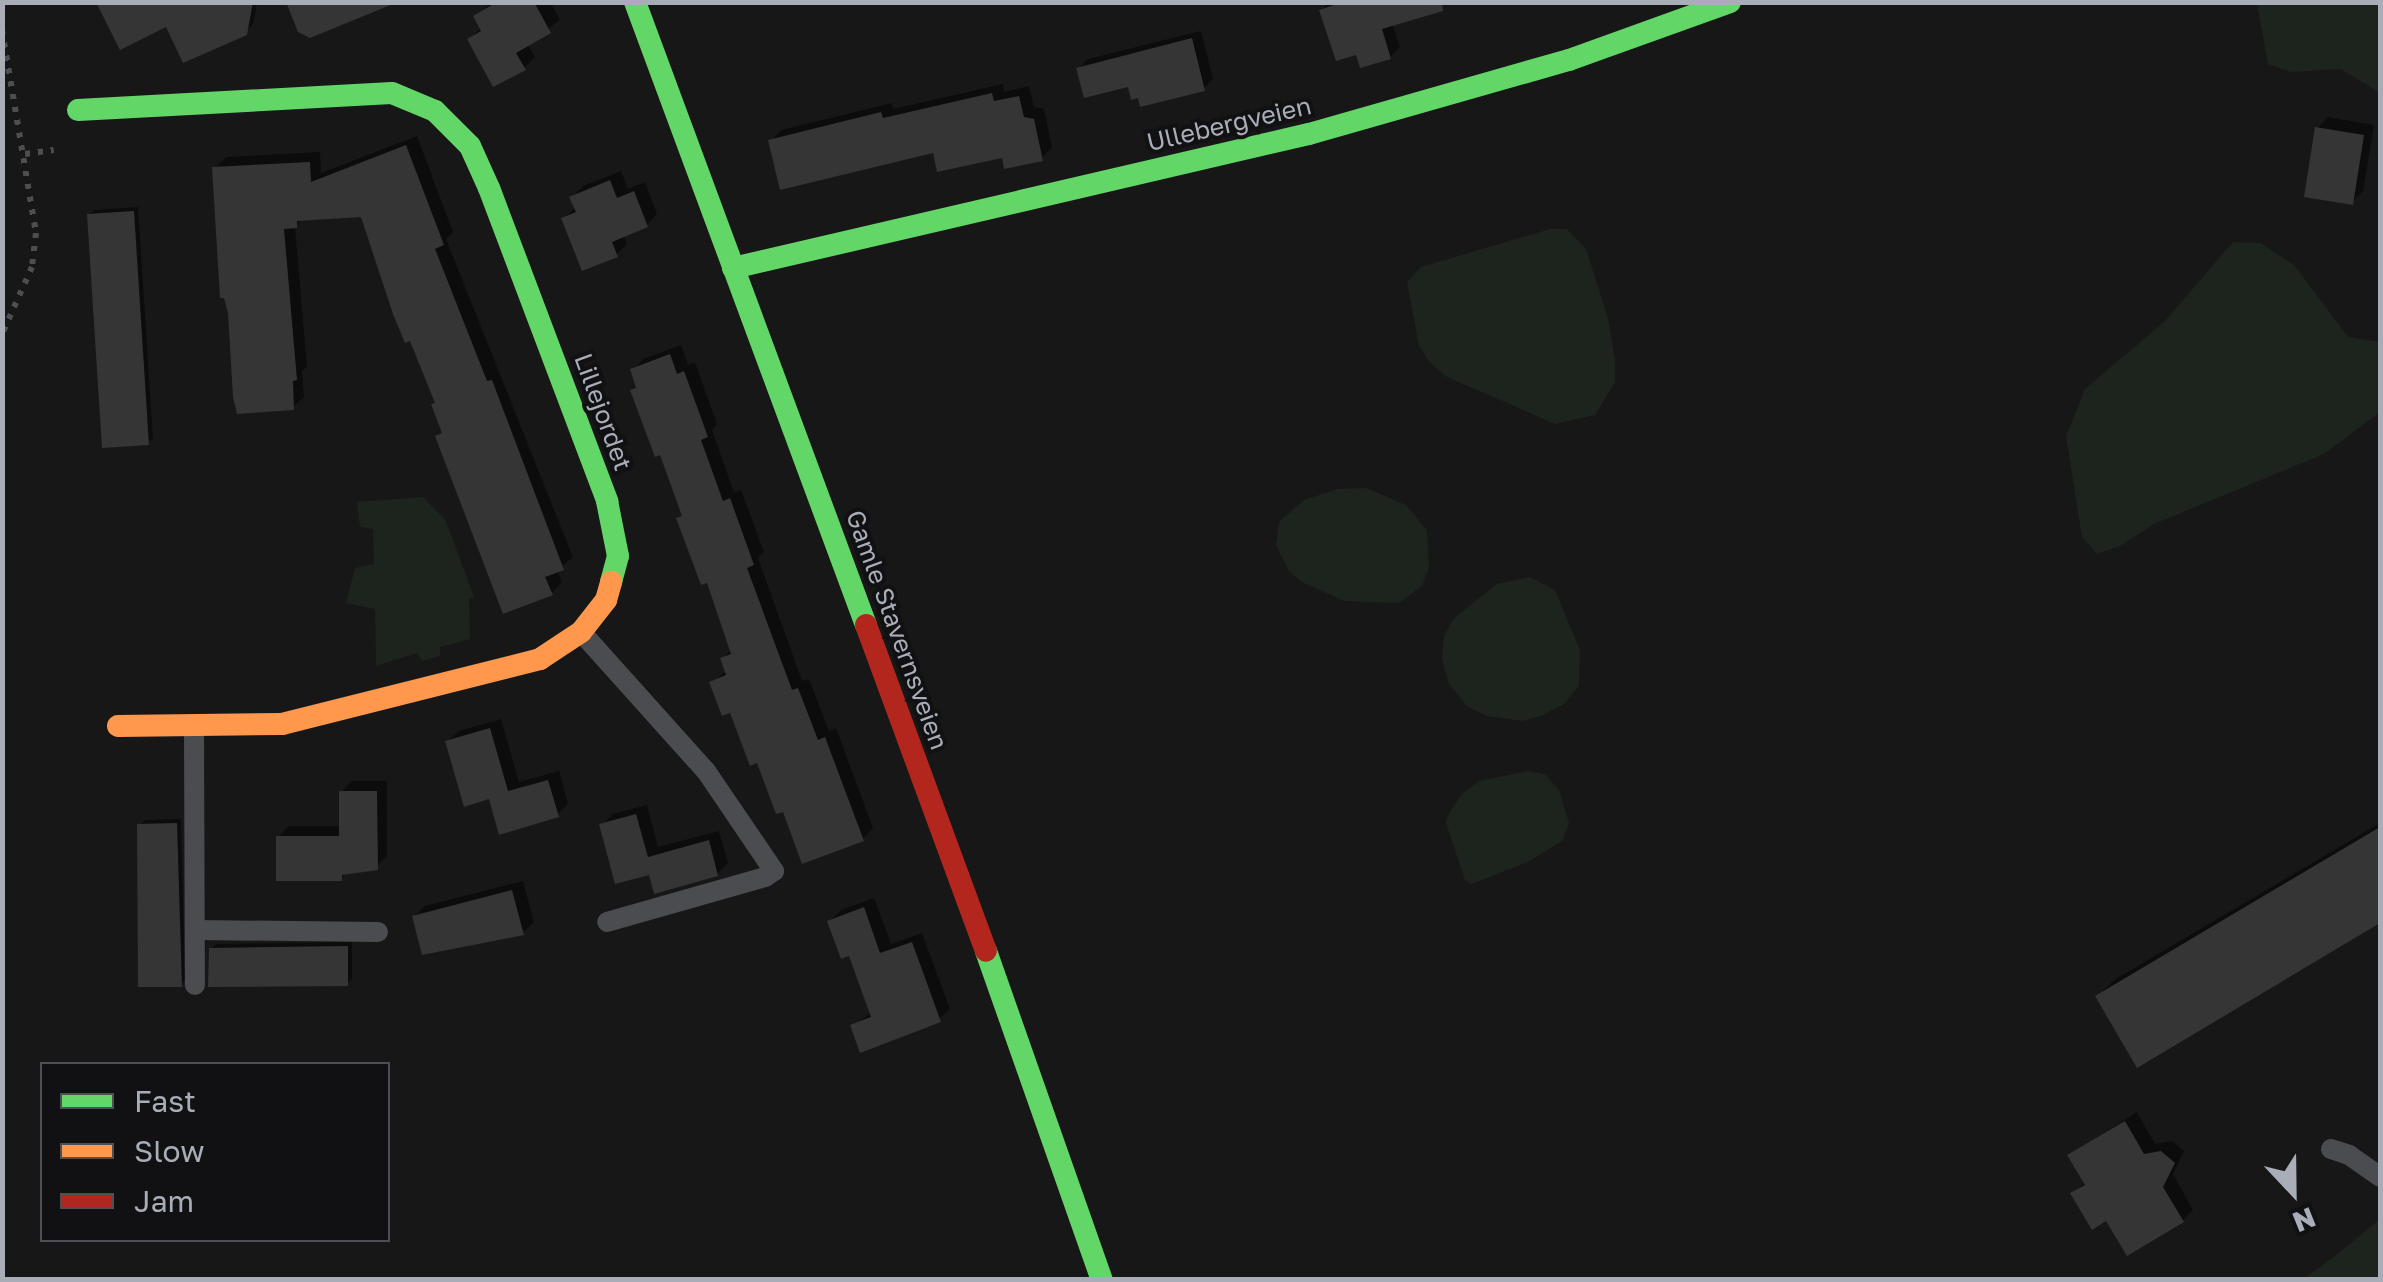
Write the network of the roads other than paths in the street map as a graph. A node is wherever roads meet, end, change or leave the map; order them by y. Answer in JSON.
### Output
{"nodes":[{"id":1,"x":635,"y":2,"type":"edge"},
{"id":2,"x":1730,"y":2,"type":"edge"},
{"id":3,"x":78,"y":110,"type":"dead end"},
{"id":4,"x":733,"y":268,"type":"junction"},
{"id":5,"x":581,"y":632,"type":"junction"},
{"id":6,"x":118,"y":726,"type":"dead end"},
{"id":7,"x":194,"y":727,"type":"junction"},
{"id":8,"x":608,"y":922,"type":"dead end"},
{"id":9,"x":195,"y":930,"type":"junction"},
{"id":10,"x":378,"y":932,"type":"dead end"},
{"id":11,"x":195,"y":985,"type":"dead end"},
{"id":12,"x":2332,"y":1149,"type":"dead end"},
{"id":13,"x":2380,"y":1177,"type":"edge"},
{"id":14,"x":1102,"y":1280,"type":"edge"}],
"edges":[{"from":1,"to":4,"type":"street","name":"Gamle Stavernsveien"},
{"from":2,"to":4,"type":"street","name":"Ullebergveien"},
{"from":3,"to":5,"type":"street","name":"Lillejordet"},
{"from":4,"to":14,"type":"street","name":"Gamle Stavernsveien"},
{"from":5,"to":7,"type":"street","name":"Lillejordet"},
{"from":5,"to":8,"type":"lane"},
{"from":6,"to":7,"type":"street","name":"Lillejordet"},
{"from":7,"to":9,"type":"lane"},
{"from":9,"to":10,"type":"lane"},
{"from":9,"to":11,"type":"lane"},
{"from":12,"to":13,"type":"lane"}]}
